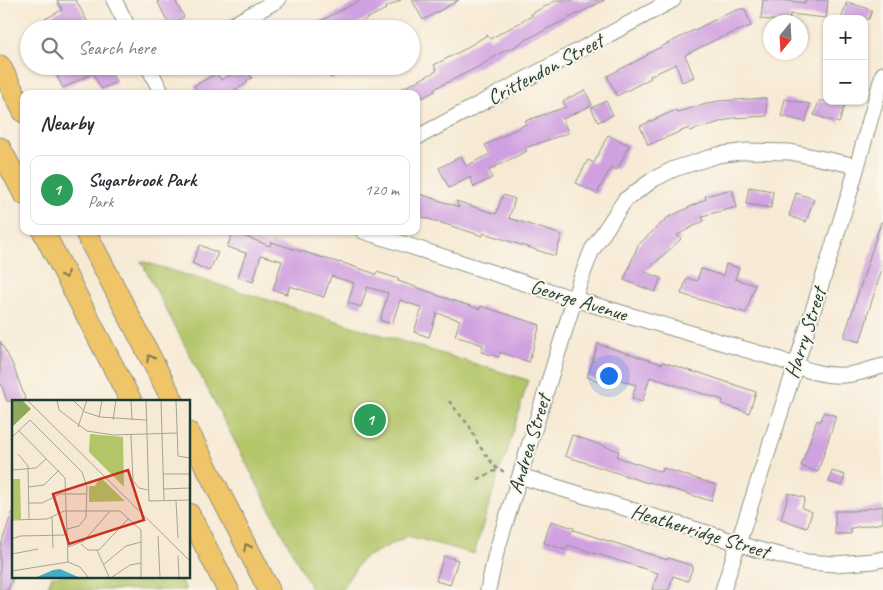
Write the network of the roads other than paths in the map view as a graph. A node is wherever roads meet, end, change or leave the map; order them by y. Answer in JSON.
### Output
{"nodes":[{"id":1,"x":114,"y":0,"type":"edge"},
{"id":2,"x":278,"y":0,"type":"edge"},
{"id":3,"x":673,"y":0,"type":"edge"},
{"id":4,"x":124,"y":20,"type":"edge"},
{"id":5,"x":241,"y":20,"type":"edge"},
{"id":6,"x":0,"y":66,"type":"edge"},
{"id":7,"x":883,"y":74,"type":"edge"},
{"id":8,"x":154,"y":75,"type":"edge"},
{"id":9,"x":160,"y":90,"type":"edge"},
{"id":10,"x":20,"y":104,"type":"edge"},
{"id":11,"x":878,"y":107,"type":"edge"},
{"id":12,"x":420,"y":136,"type":"edge"},
{"id":13,"x":0,"y":148,"type":"edge"},
{"id":14,"x":857,"y":166,"type":"junction"},
{"id":15,"x":20,"y":186,"type":"edge"},
{"id":16,"x":45,"y":235,"type":"edge"},
{"id":17,"x":87,"y":235,"type":"edge"},
{"id":18,"x":375,"y":235,"type":"edge"},
{"id":19,"x":574,"y":299,"type":"junction"},
{"id":20,"x":796,"y":366,"type":"junction"},
{"id":21,"x":883,"y":366,"type":"edge"},
{"id":22,"x":129,"y":400,"type":"edge"},
{"id":23,"x":171,"y":400,"type":"edge"},
{"id":24,"x":190,"y":435,"type":"edge"},
{"id":25,"x":520,"y":476,"type":"junction"},
{"id":26,"x":190,"y":516,"type":"edge"},
{"id":27,"x":738,"y":543,"type":"junction"},
{"id":28,"x":883,"y":559,"type":"edge"},
{"id":29,"x":228,"y":590,"type":"edge"},
{"id":30,"x":270,"y":590,"type":"edge"},
{"id":31,"x":488,"y":590,"type":"edge"},
{"id":32,"x":723,"y":590,"type":"edge"}],
"edges":[{"from":1,"to":4,"type":"street"},
{"from":2,"to":5,"type":"street"},
{"from":3,"to":12,"type":"street","name":"Crittendon Street"},
{"from":6,"to":10,"type":"highway"},
{"from":7,"to":11,"type":"street","name":"Harry Street"},
{"from":8,"to":9,"type":"street"},
{"from":11,"to":14,"type":"street","name":"Harry Street"},
{"from":13,"to":15,"type":"highway"},
{"from":14,"to":19,"type":"street","name":"Andrea Street"},
{"from":14,"to":20,"type":"street","name":"Harry Street"},
{"from":16,"to":22,"type":"highway","one_way":true},
{"from":23,"to":17,"type":"highway","one_way":true},
{"from":18,"to":19,"type":"street","name":"George Avenue"},
{"from":19,"to":20,"type":"street","name":"George Avenue"},
{"from":19,"to":25,"type":"street","name":"Andrea Street"},
{"from":20,"to":21,"type":"street","name":"George Avenue"},
{"from":20,"to":27,"type":"street","name":"Harry Street"},
{"from":30,"to":24,"type":"highway","one_way":true},
{"from":25,"to":27,"type":"street","name":"Heatherridge Street"},
{"from":25,"to":31,"type":"street","name":"Andrea Street"},
{"from":26,"to":29,"type":"highway"},
{"from":27,"to":28,"type":"street","name":"Heatherridge Street"},
{"from":27,"to":32,"type":"street","name":"Harry Street"}]}
